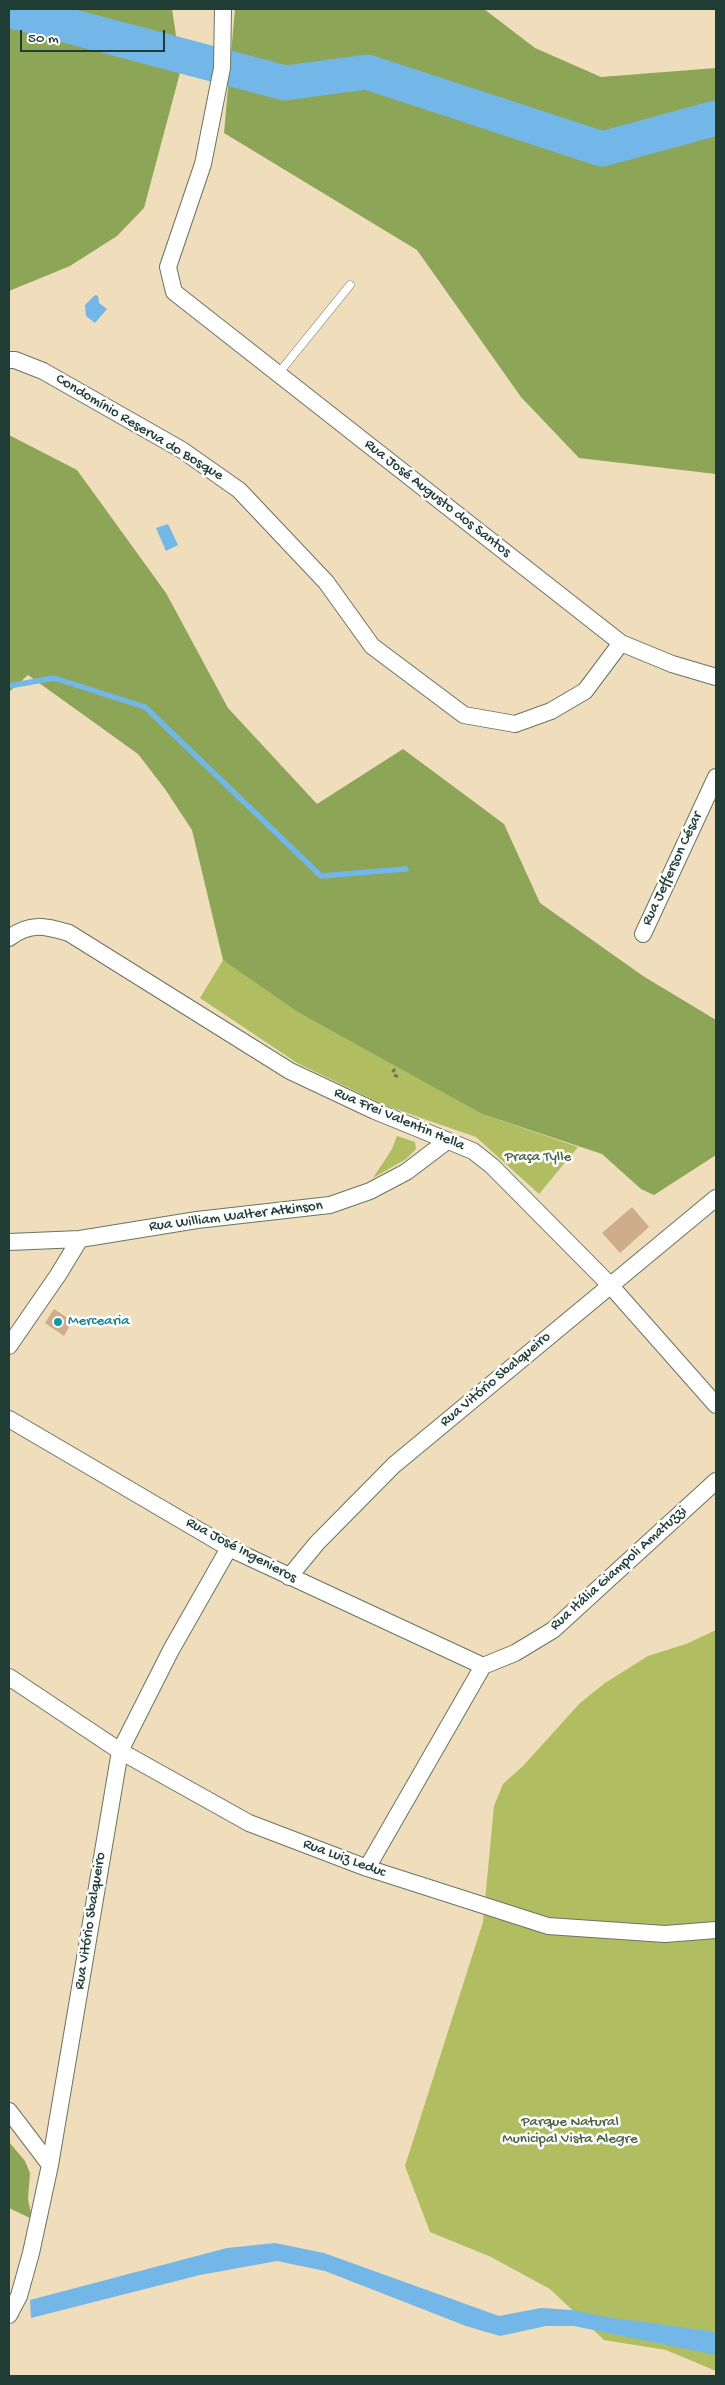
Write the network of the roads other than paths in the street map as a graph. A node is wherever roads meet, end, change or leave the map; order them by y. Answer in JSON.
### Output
{"nodes":[{"id":1,"x":224,"y":9,"type":"edge"},
{"id":2,"x":350,"y":285,"type":"dead end"},
{"id":3,"x":9,"y":360,"type":"edge"},
{"id":4,"x":278,"y":374,"type":"junction"},
{"id":5,"x":621,"y":643,"type":"junction"},
{"id":6,"x":716,"y":677,"type":"edge"},
{"id":7,"x":716,"y":777,"type":"edge"},
{"id":8,"x":14,"y":934,"type":"edge"},
{"id":9,"x":643,"y":934,"type":"dead end"},
{"id":10,"x":447,"y":1142,"type":"junction"},
{"id":11,"x":716,"y":1198,"type":"edge"},
{"id":12,"x":80,"y":1239,"type":"junction"},
{"id":13,"x":9,"y":1242,"type":"edge"},
{"id":14,"x":610,"y":1285,"type":"junction"},
{"id":15,"x":9,"y":1346,"type":"edge"},
{"id":16,"x":716,"y":1405,"type":"edge"},
{"id":17,"x":9,"y":1419,"type":"edge"},
{"id":18,"x":716,"y":1481,"type":"edge"},
{"id":19,"x":229,"y":1548,"type":"junction"},
{"id":20,"x":289,"y":1577,"type":"junction"},
{"id":21,"x":483,"y":1666,"type":"junction"},
{"id":22,"x":9,"y":1677,"type":"edge"},
{"id":23,"x":120,"y":1751,"type":"junction"},
{"id":24,"x":367,"y":1868,"type":"junction"},
{"id":25,"x":716,"y":1930,"type":"edge"},
{"id":26,"x":9,"y":2111,"type":"edge"},
{"id":27,"x":50,"y":2165,"type":"junction"},
{"id":28,"x":9,"y":2315,"type":"edge"}],
"edges":[{"from":1,"to":4,"type":"street","name":"Rua José Augusto dos Santos"},
{"from":2,"to":4,"type":"lane"},
{"from":3,"to":5,"type":"street","name":"Condomínio Reserva do Bosque"},
{"from":4,"to":5,"type":"street","name":"Rua José Augusto dos Santos"},
{"from":5,"to":6,"type":"street","name":"Rua José Augusto dos Santos"},
{"from":7,"to":9,"type":"street","name":"Rua Jefferson César"},
{"from":8,"to":10,"type":"street","name":"Rua Frei Valentin Hella"},
{"from":10,"to":12,"type":"street","name":"Rua William Walter Atkinson"},
{"from":10,"to":14,"type":"street","name":"Rua Frei Valentin Hella"},
{"from":11,"to":14,"type":"street","name":"Rua Vitório Sbalqueiro"},
{"from":12,"to":13,"type":"street","name":"Rua William Walter Atkinson"},
{"from":12,"to":15,"type":"street"},
{"from":14,"to":16,"type":"street","name":"Rua Frei Valentin Hella"},
{"from":14,"to":20,"type":"street","name":"Rua Vitório Sbalqueiro"},
{"from":17,"to":19,"type":"street","name":"Rua José Ingenieros"},
{"from":18,"to":21,"type":"street","name":"Rua Itália Giampoli Amatuzzi"},
{"from":19,"to":20,"type":"street","name":"Rua José Ingenieros"},
{"from":19,"to":23,"type":"street","name":"Rua Vitório Sbalqueiro"},
{"from":20,"to":21,"type":"street","name":"Rua José Ingenieros"},
{"from":21,"to":24,"type":"street"},
{"from":22,"to":23,"type":"street","name":"Rua Luiz Leduc"},
{"from":23,"to":24,"type":"street","name":"Rua Luiz Leduc"},
{"from":23,"to":27,"type":"street","name":"Rua Vitório Sbalqueiro"},
{"from":24,"to":25,"type":"street","name":"Rua Luiz Leduc"},
{"from":26,"to":27,"type":"street"},
{"from":27,"to":28,"type":"street","name":"Rua Vitório Sbalqueiro"}]}
